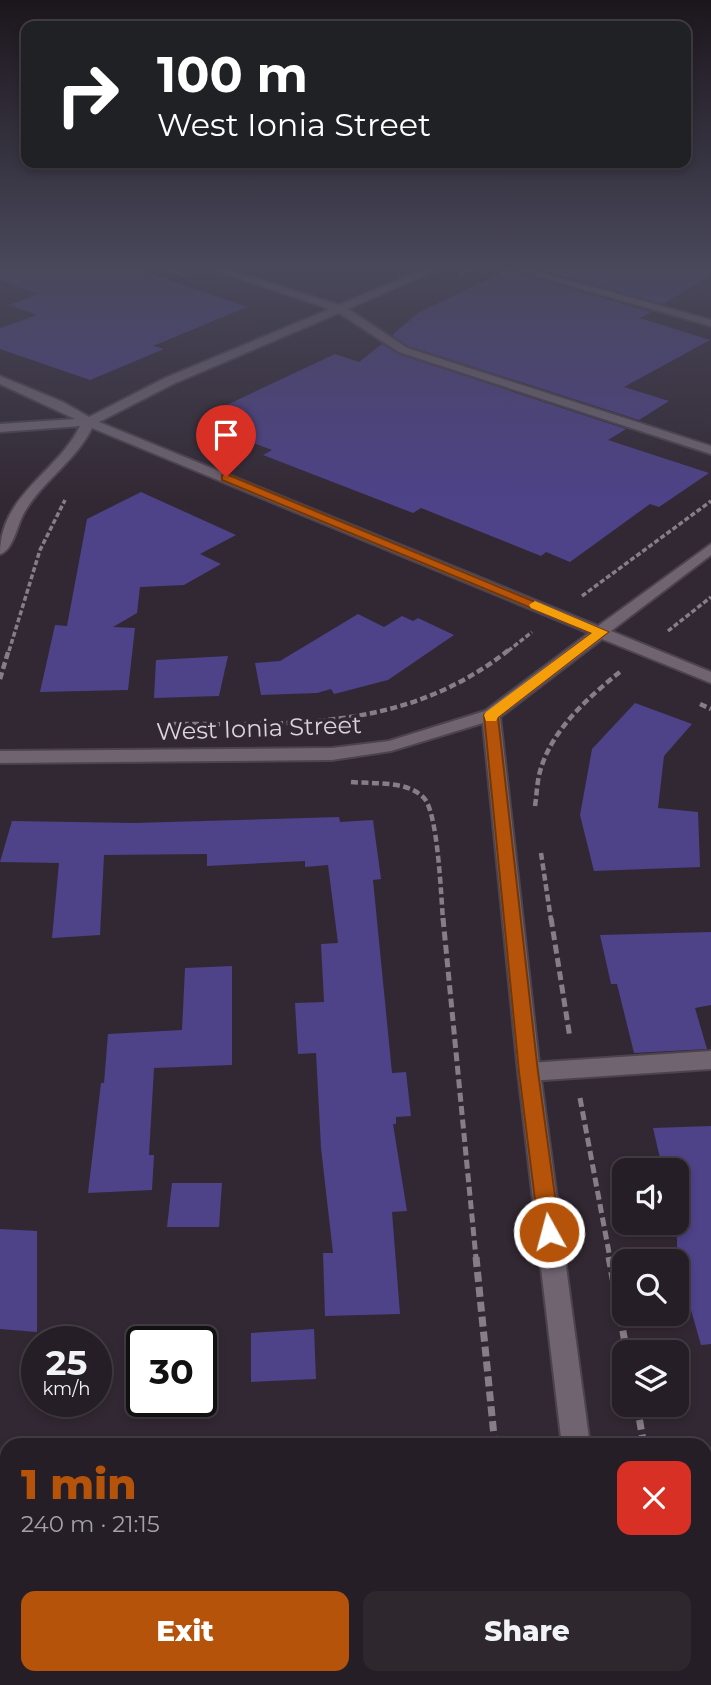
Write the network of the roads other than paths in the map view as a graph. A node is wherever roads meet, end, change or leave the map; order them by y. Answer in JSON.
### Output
{"nodes":[{"id":1,"x":251,"y":347,"type":"edge"},
{"id":2,"x":398,"y":347,"type":"edge"},
{"id":3,"x":0,"y":380,"type":"edge"},
{"id":4,"x":89,"y":422,"type":"junction"},
{"id":5,"x":0,"y":428,"type":"edge"},
{"id":6,"x":711,"y":450,"type":"edge"},
{"id":7,"x":711,"y":548,"type":"edge"},
{"id":8,"x":0,"y":550,"type":"edge"},
{"id":9,"x":602,"y":632,"type":"junction"},
{"id":10,"x":711,"y":678,"type":"edge"},
{"id":11,"x":491,"y":715,"type":"junction"},
{"id":12,"x":0,"y":757,"type":"edge"},
{"id":13,"x":711,"y":1060,"type":"edge"},
{"id":14,"x":529,"y":1072,"type":"junction"},
{"id":15,"x":575,"y":1438,"type":"edge"}],
"edges":[{"from":1,"to":4,"type":"street"},
{"from":2,"to":6,"type":"street"},
{"from":3,"to":4,"type":"street"},
{"from":4,"to":5,"type":"street"},
{"from":4,"to":8,"type":"street"},
{"from":4,"to":9,"type":"street"},
{"from":7,"to":9,"type":"street","name":"West Ionia Street"},
{"from":9,"to":10,"type":"street"},
{"from":9,"to":11,"type":"street","name":"West Ionia Street"},
{"from":11,"to":12,"type":"street","name":"West Ionia Street"},
{"from":11,"to":14,"type":"street"},
{"from":13,"to":14,"type":"street"},
{"from":14,"to":15,"type":"street"}]}
